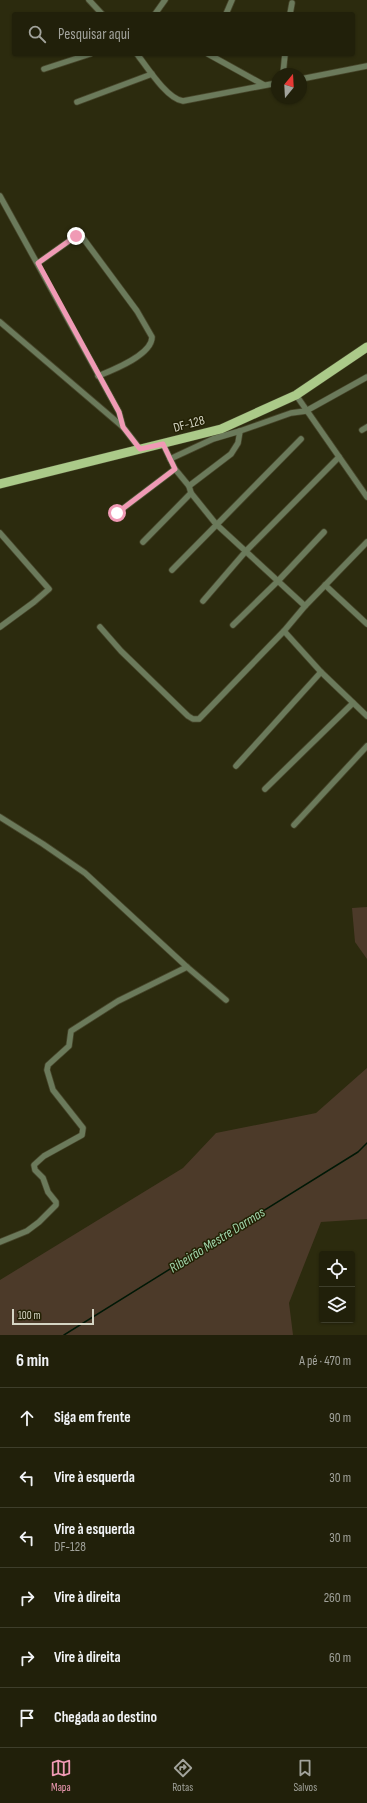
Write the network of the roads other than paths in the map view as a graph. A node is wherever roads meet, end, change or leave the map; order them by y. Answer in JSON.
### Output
{"nodes":[{"id":1,"x":89,"y":0,"type":"edge"},
{"id":2,"x":165,"y":0,"type":"edge"},
{"id":3,"x":232,"y":0,"type":"edge"},
{"id":4,"x":292,"y":3,"type":"dead end"},
{"id":5,"x":100,"y":12,"type":"edge"},
{"id":6,"x":156,"y":12,"type":"edge"},
{"id":7,"x":227,"y":12,"type":"edge"},
{"id":8,"x":290,"y":12,"type":"edge"},
{"id":9,"x":84,"y":56,"type":"edge"},
{"id":10,"x":138,"y":56,"type":"edge"},
{"id":11,"x":212,"y":56,"type":"edge"},
{"id":12,"x":285,"y":56,"type":"edge"},
{"id":13,"x":367,"y":66,"type":"edge"},
{"id":14,"x":283,"y":68,"type":"edge"},
{"id":15,"x":44,"y":69,"type":"dead end"},
{"id":16,"x":152,"y":74,"type":"junction"},
{"id":17,"x":307,"y":78,"type":"edge"},
{"id":18,"x":271,"y":84,"type":"edge"},
{"id":19,"x":264,"y":85,"type":"junction"},
{"id":20,"x":77,"y":102,"type":"dead end"},
{"id":21,"x":0,"y":196,"type":"edge"},
{"id":22,"x":38,"y":263,"type":"junction"},
{"id":23,"x":0,"y":322,"type":"edge"},
{"id":24,"x":367,"y":347,"type":"edge"},
{"id":25,"x":98,"y":376,"type":"junction"},
{"id":26,"x":367,"y":377,"type":"edge"},
{"id":27,"x":296,"y":395,"type":"junction"},
{"id":28,"x":306,"y":411,"type":"junction"},
{"id":29,"x":123,"y":427,"type":"junction"},
{"id":30,"x":367,"y":427,"type":"edge"},
{"id":31,"x":362,"y":430,"type":"dead end"},
{"id":32,"x":240,"y":431,"type":"junction"},
{"id":33,"x":301,"y":439,"type":"dead end"},
{"id":34,"x":163,"y":444,"type":"junction"},
{"id":35,"x":140,"y":449,"type":"junction"},
{"id":36,"x":339,"y":457,"type":"junction"},
{"id":37,"x":170,"y":459,"type":"junction"},
{"id":38,"x":175,"y":469,"type":"junction"},
{"id":39,"x":0,"y":484,"type":"edge"},
{"id":40,"x":189,"y":486,"type":"junction"},
{"id":41,"x":191,"y":493,"type":"junction"},
{"id":42,"x":367,"y":497,"type":"edge"},
{"id":43,"x":117,"y":513,"type":"dead end"},
{"id":44,"x":216,"y":524,"type":"junction"},
{"id":45,"x":324,"y":532,"type":"dead end"},
{"id":46,"x":0,"y":533,"type":"edge"},
{"id":47,"x":143,"y":542,"type":"dead end"},
{"id":48,"x":367,"y":542,"type":"edge"},
{"id":49,"x":246,"y":552,"type":"junction"},
{"id":50,"x":172,"y":570,"type":"dead end"},
{"id":51,"x":278,"y":581,"type":"junction"},
{"id":52,"x":325,"y":585,"type":"junction"},
{"id":53,"x":203,"y":600,"type":"dead end"},
{"id":54,"x":305,"y":606,"type":"junction"},
{"id":55,"x":367,"y":624,"type":"edge"},
{"id":56,"x":233,"y":625,"type":"dead end"},
{"id":57,"x":0,"y":627,"type":"edge"},
{"id":58,"x":100,"y":627,"type":"dead end"},
{"id":59,"x":284,"y":632,"type":"junction"},
{"id":60,"x":321,"y":672,"type":"junction"},
{"id":61,"x":353,"y":703,"type":"junction"},
{"id":62,"x":367,"y":716,"type":"edge"},
{"id":63,"x":367,"y":746,"type":"edge"},
{"id":64,"x":236,"y":766,"type":"dead end"},
{"id":65,"x":265,"y":788,"type":"dead end"},
{"id":66,"x":0,"y":817,"type":"edge"},
{"id":67,"x":294,"y":825,"type":"dead end"},
{"id":68,"x":187,"y":967,"type":"junction"},
{"id":69,"x":226,"y":1000,"type":"dead end"},
{"id":70,"x":0,"y":1242,"type":"edge"}],
"edges":[{"from":1,"to":5,"type":"street"},
{"from":2,"to":6,"type":"street"},
{"from":3,"to":7,"type":"street"},
{"from":4,"to":8,"type":"street"},
{"from":9,"to":15,"type":"street"},
{"from":10,"to":16,"type":"street"},
{"from":11,"to":19,"type":"street"},
{"from":12,"to":14,"type":"street"},
{"from":13,"to":17,"type":"street"},
{"from":16,"to":19,"type":"street"},
{"from":16,"to":20,"type":"street"},
{"from":18,"to":19,"type":"street"},
{"from":21,"to":22,"type":"street"},
{"from":22,"to":25,"type":"street"},
{"from":22,"to":25,"type":"street"},
{"from":23,"to":29,"type":"street"},
{"from":24,"to":27,"type":"main road","name":"DF-128","number":"DF-128"},
{"from":25,"to":29,"type":"street"},
{"from":26,"to":28,"type":"street"},
{"from":27,"to":28,"type":"street"},
{"from":27,"to":34,"type":"main road","name":"DF-128","number":"DF-128"},
{"from":28,"to":32,"type":"street"},
{"from":28,"to":36,"type":"street"},
{"from":29,"to":35,"type":"street"},
{"from":30,"to":31,"type":"street"},
{"from":32,"to":37,"type":"street"},
{"from":32,"to":40,"type":"street"},
{"from":33,"to":44,"type":"street"},
{"from":34,"to":35,"type":"main road","name":"DF-128","number":"DF-128"},
{"from":34,"to":37,"type":"street"},
{"from":35,"to":39,"type":"main road","name":"DF-128","number":"DF-128"},
{"from":36,"to":42,"type":"street"},
{"from":36,"to":49,"type":"street"},
{"from":37,"to":38,"type":"street"},
{"from":38,"to":40,"type":"street"},
{"from":38,"to":43,"type":"street"},
{"from":40,"to":41,"type":"street"},
{"from":41,"to":44,"type":"street"},
{"from":41,"to":47,"type":"street"},
{"from":44,"to":49,"type":"street"},
{"from":44,"to":50,"type":"street"},
{"from":45,"to":51,"type":"street"},
{"from":46,"to":57,"type":"street"},
{"from":48,"to":52,"type":"street"},
{"from":49,"to":51,"type":"street"},
{"from":49,"to":53,"type":"street"},
{"from":51,"to":54,"type":"street"},
{"from":51,"to":56,"type":"street"},
{"from":52,"to":54,"type":"street"},
{"from":52,"to":55,"type":"street"},
{"from":54,"to":59,"type":"street"},
{"from":58,"to":59,"type":"street"},
{"from":59,"to":60,"type":"street"},
{"from":60,"to":61,"type":"street"},
{"from":60,"to":64,"type":"street"},
{"from":61,"to":62,"type":"street"},
{"from":61,"to":65,"type":"street"},
{"from":63,"to":67,"type":"street"},
{"from":66,"to":68,"type":"street"},
{"from":68,"to":69,"type":"street"},
{"from":68,"to":70,"type":"street"}]}
